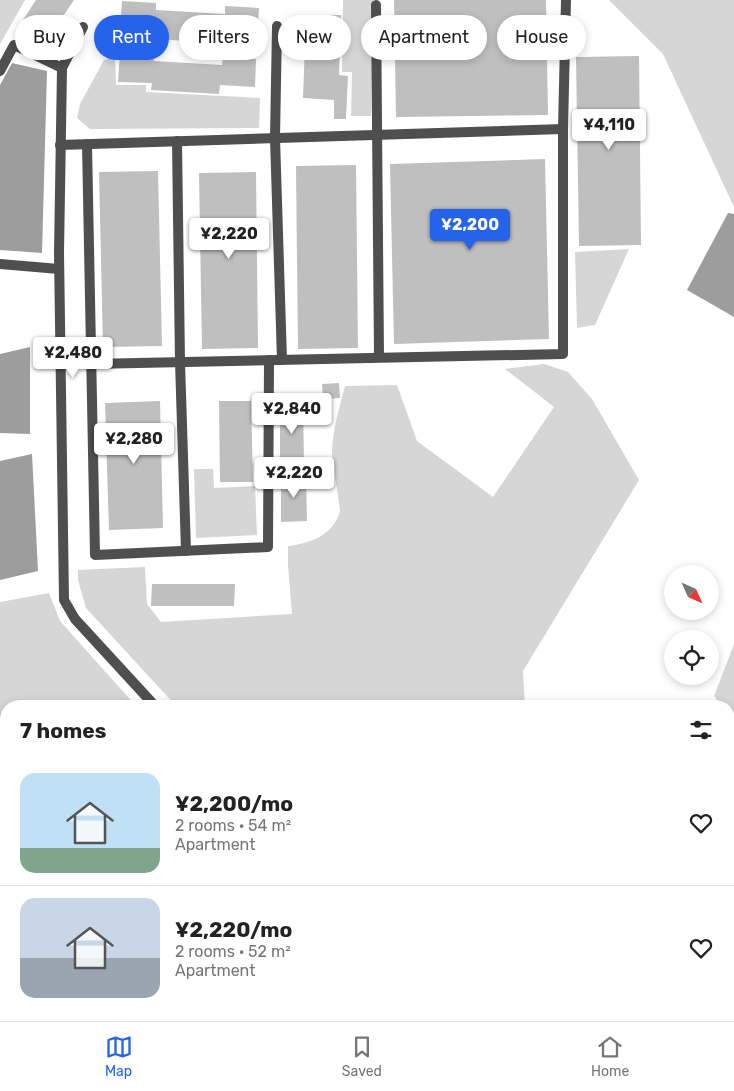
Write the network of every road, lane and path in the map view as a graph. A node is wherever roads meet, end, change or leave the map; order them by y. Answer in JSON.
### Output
{"nodes":[{"id":1,"x":566,"y":0,"type":"edge"},
{"id":2,"x":376,"y":5,"type":"dead end"},
{"id":3,"x":276,"y":26,"type":"dead end"},
{"id":4,"x":66,"y":60,"type":"edge"},
{"id":5,"x":62,"y":68,"type":"junction"},
{"id":6,"x":0,"y":71,"type":"edge"},
{"id":7,"x":563,"y":128,"type":"junction"},
{"id":8,"x":376,"y":135,"type":"junction"},
{"id":9,"x":275,"y":138,"type":"junction"},
{"id":10,"x":176,"y":141,"type":"junction"},
{"id":11,"x":87,"y":144,"type":"junction"},
{"id":12,"x":60,"y":145,"type":"junction"},
{"id":13,"x":0,"y":264,"type":"edge"},
{"id":14,"x":59,"y":269,"type":"junction"},
{"id":15,"x":379,"y":358,"type":"junction"},
{"id":16,"x":269,"y":360,"type":"junction"},
{"id":17,"x":282,"y":360,"type":"junction"},
{"id":18,"x":180,"y":362,"type":"junction"},
{"id":19,"x":91,"y":364,"type":"junction"},
{"id":20,"x":186,"y":551,"type":"junction"},
{"id":21,"x":150,"y":700,"type":"edge"}],
"edges":[{"from":1,"to":7,"type":"street"},
{"from":2,"to":8,"type":"street"},
{"from":3,"to":9,"type":"street"},
{"from":4,"to":5,"type":"street"},
{"from":5,"to":6,"type":"street"},
{"from":5,"to":12,"type":"street"},
{"from":7,"to":8,"type":"street"},
{"from":7,"to":15,"type":"street"},
{"from":8,"to":9,"type":"street"},
{"from":8,"to":15,"type":"street"},
{"from":9,"to":10,"type":"street"},
{"from":9,"to":17,"type":"street"},
{"from":10,"to":11,"type":"street"},
{"from":10,"to":18,"type":"street"},
{"from":11,"to":12,"type":"street"},
{"from":11,"to":19,"type":"street"},
{"from":12,"to":14,"type":"street"},
{"from":13,"to":14,"type":"street"},
{"from":14,"to":21,"type":"street"},
{"from":15,"to":17,"type":"street"},
{"from":16,"to":17,"type":"street"},
{"from":16,"to":18,"type":"street"},
{"from":16,"to":20,"type":"street"},
{"from":18,"to":19,"type":"street"},
{"from":18,"to":20,"type":"street"},
{"from":19,"to":20,"type":"street"}]}
